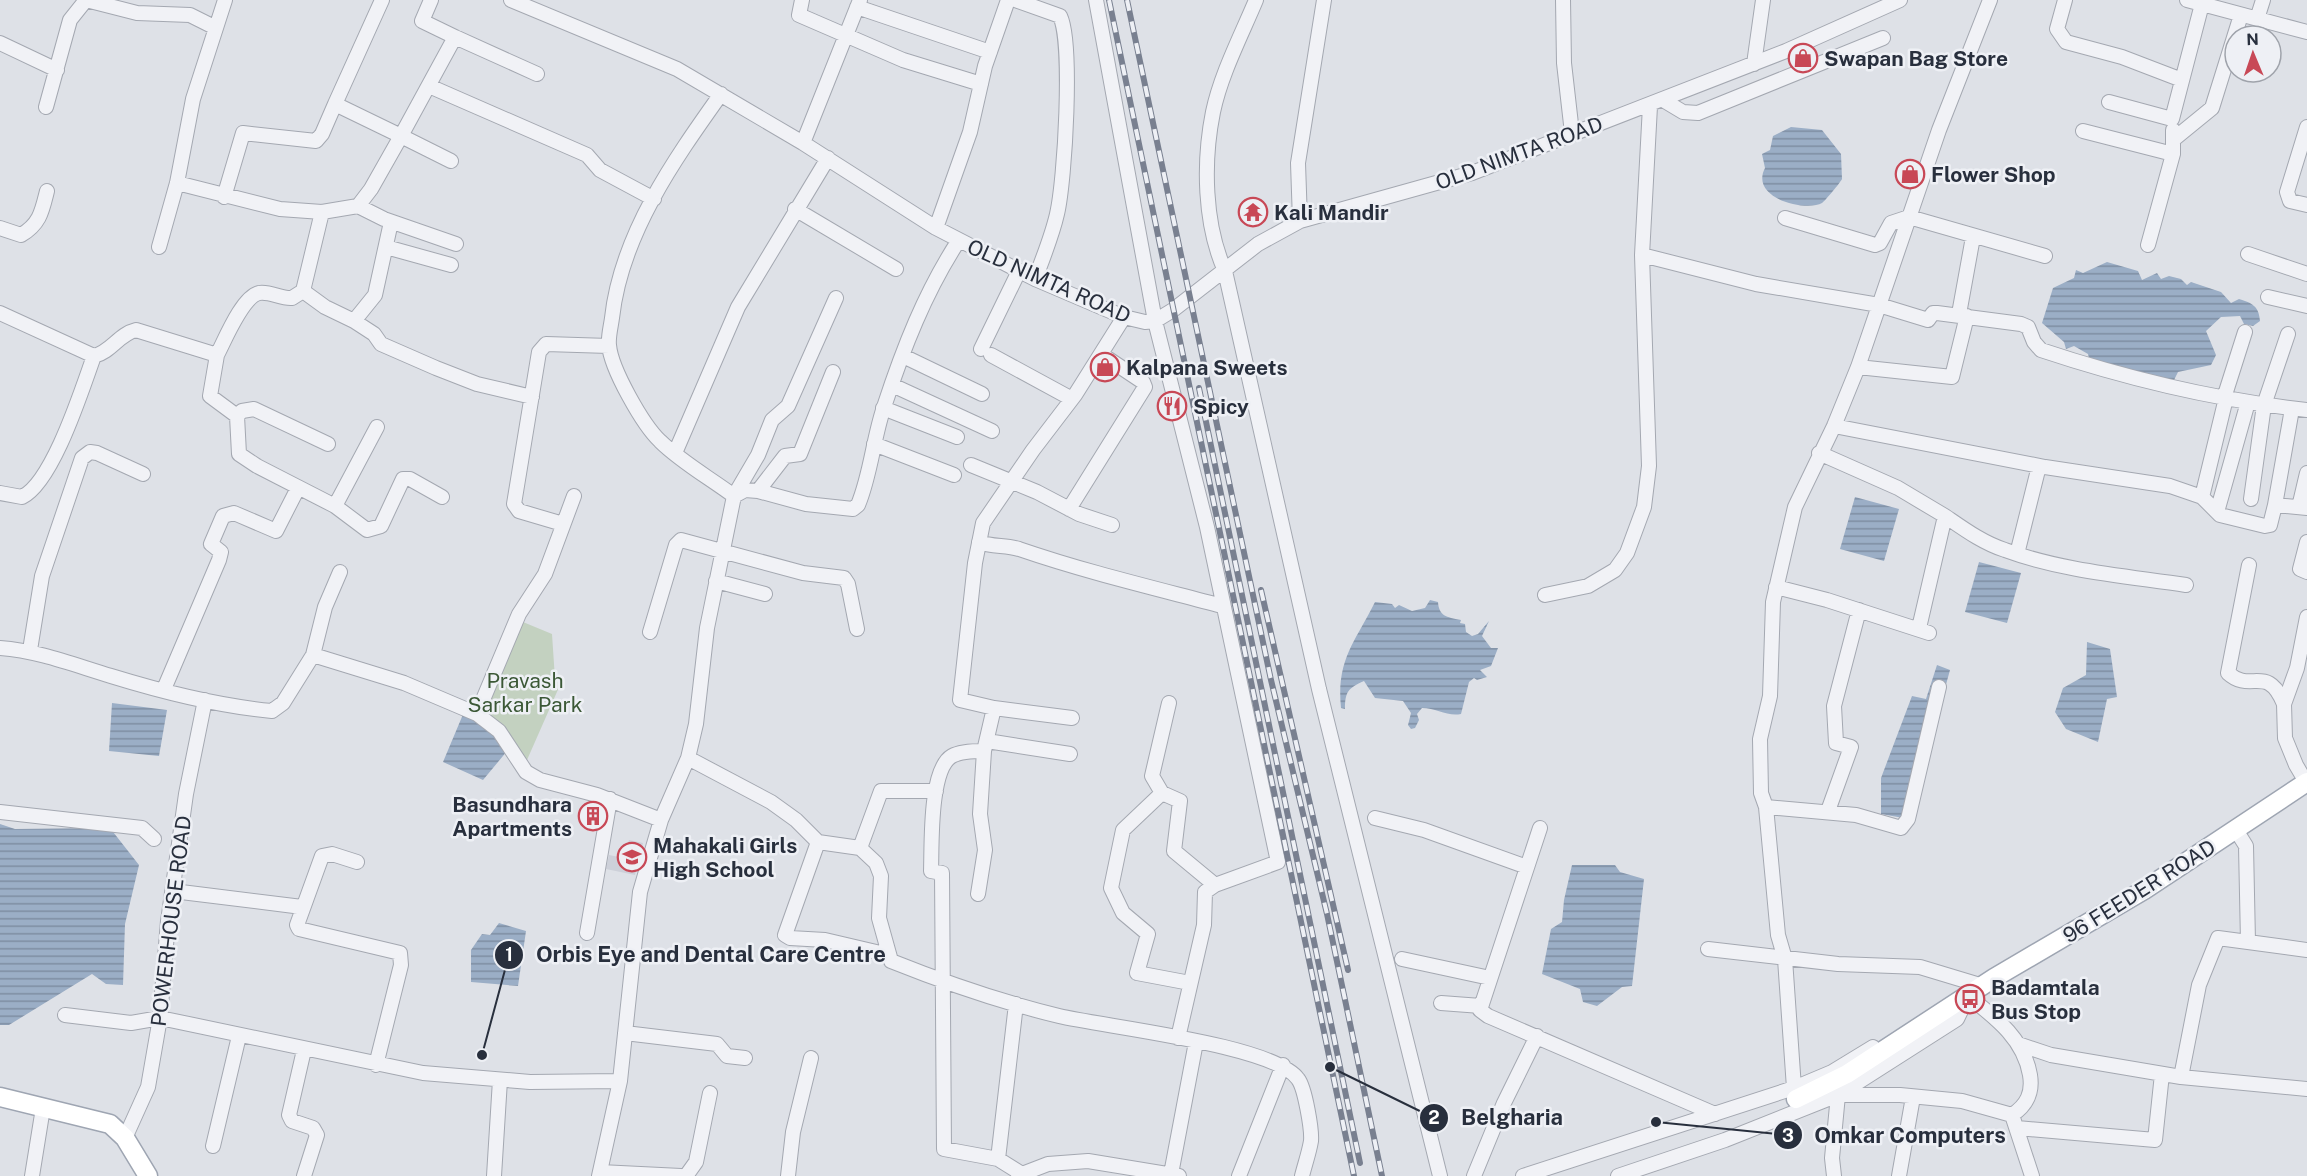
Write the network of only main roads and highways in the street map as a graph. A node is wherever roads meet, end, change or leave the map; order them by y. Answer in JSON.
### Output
{"nodes":[{"id":1,"x":2307,"y":782,"type":"edge"},
{"id":2,"x":1795,"y":1094,"type":"road end"},
{"id":3,"x":0,"y":1097,"type":"edge"},
{"id":4,"x":148,"y":1176,"type":"edge"}],
"edges":[{"from":1,"to":2,"type":"main road","name":"96 FEEDER ROAD"},
{"from":3,"to":4,"type":"main road"}]}
